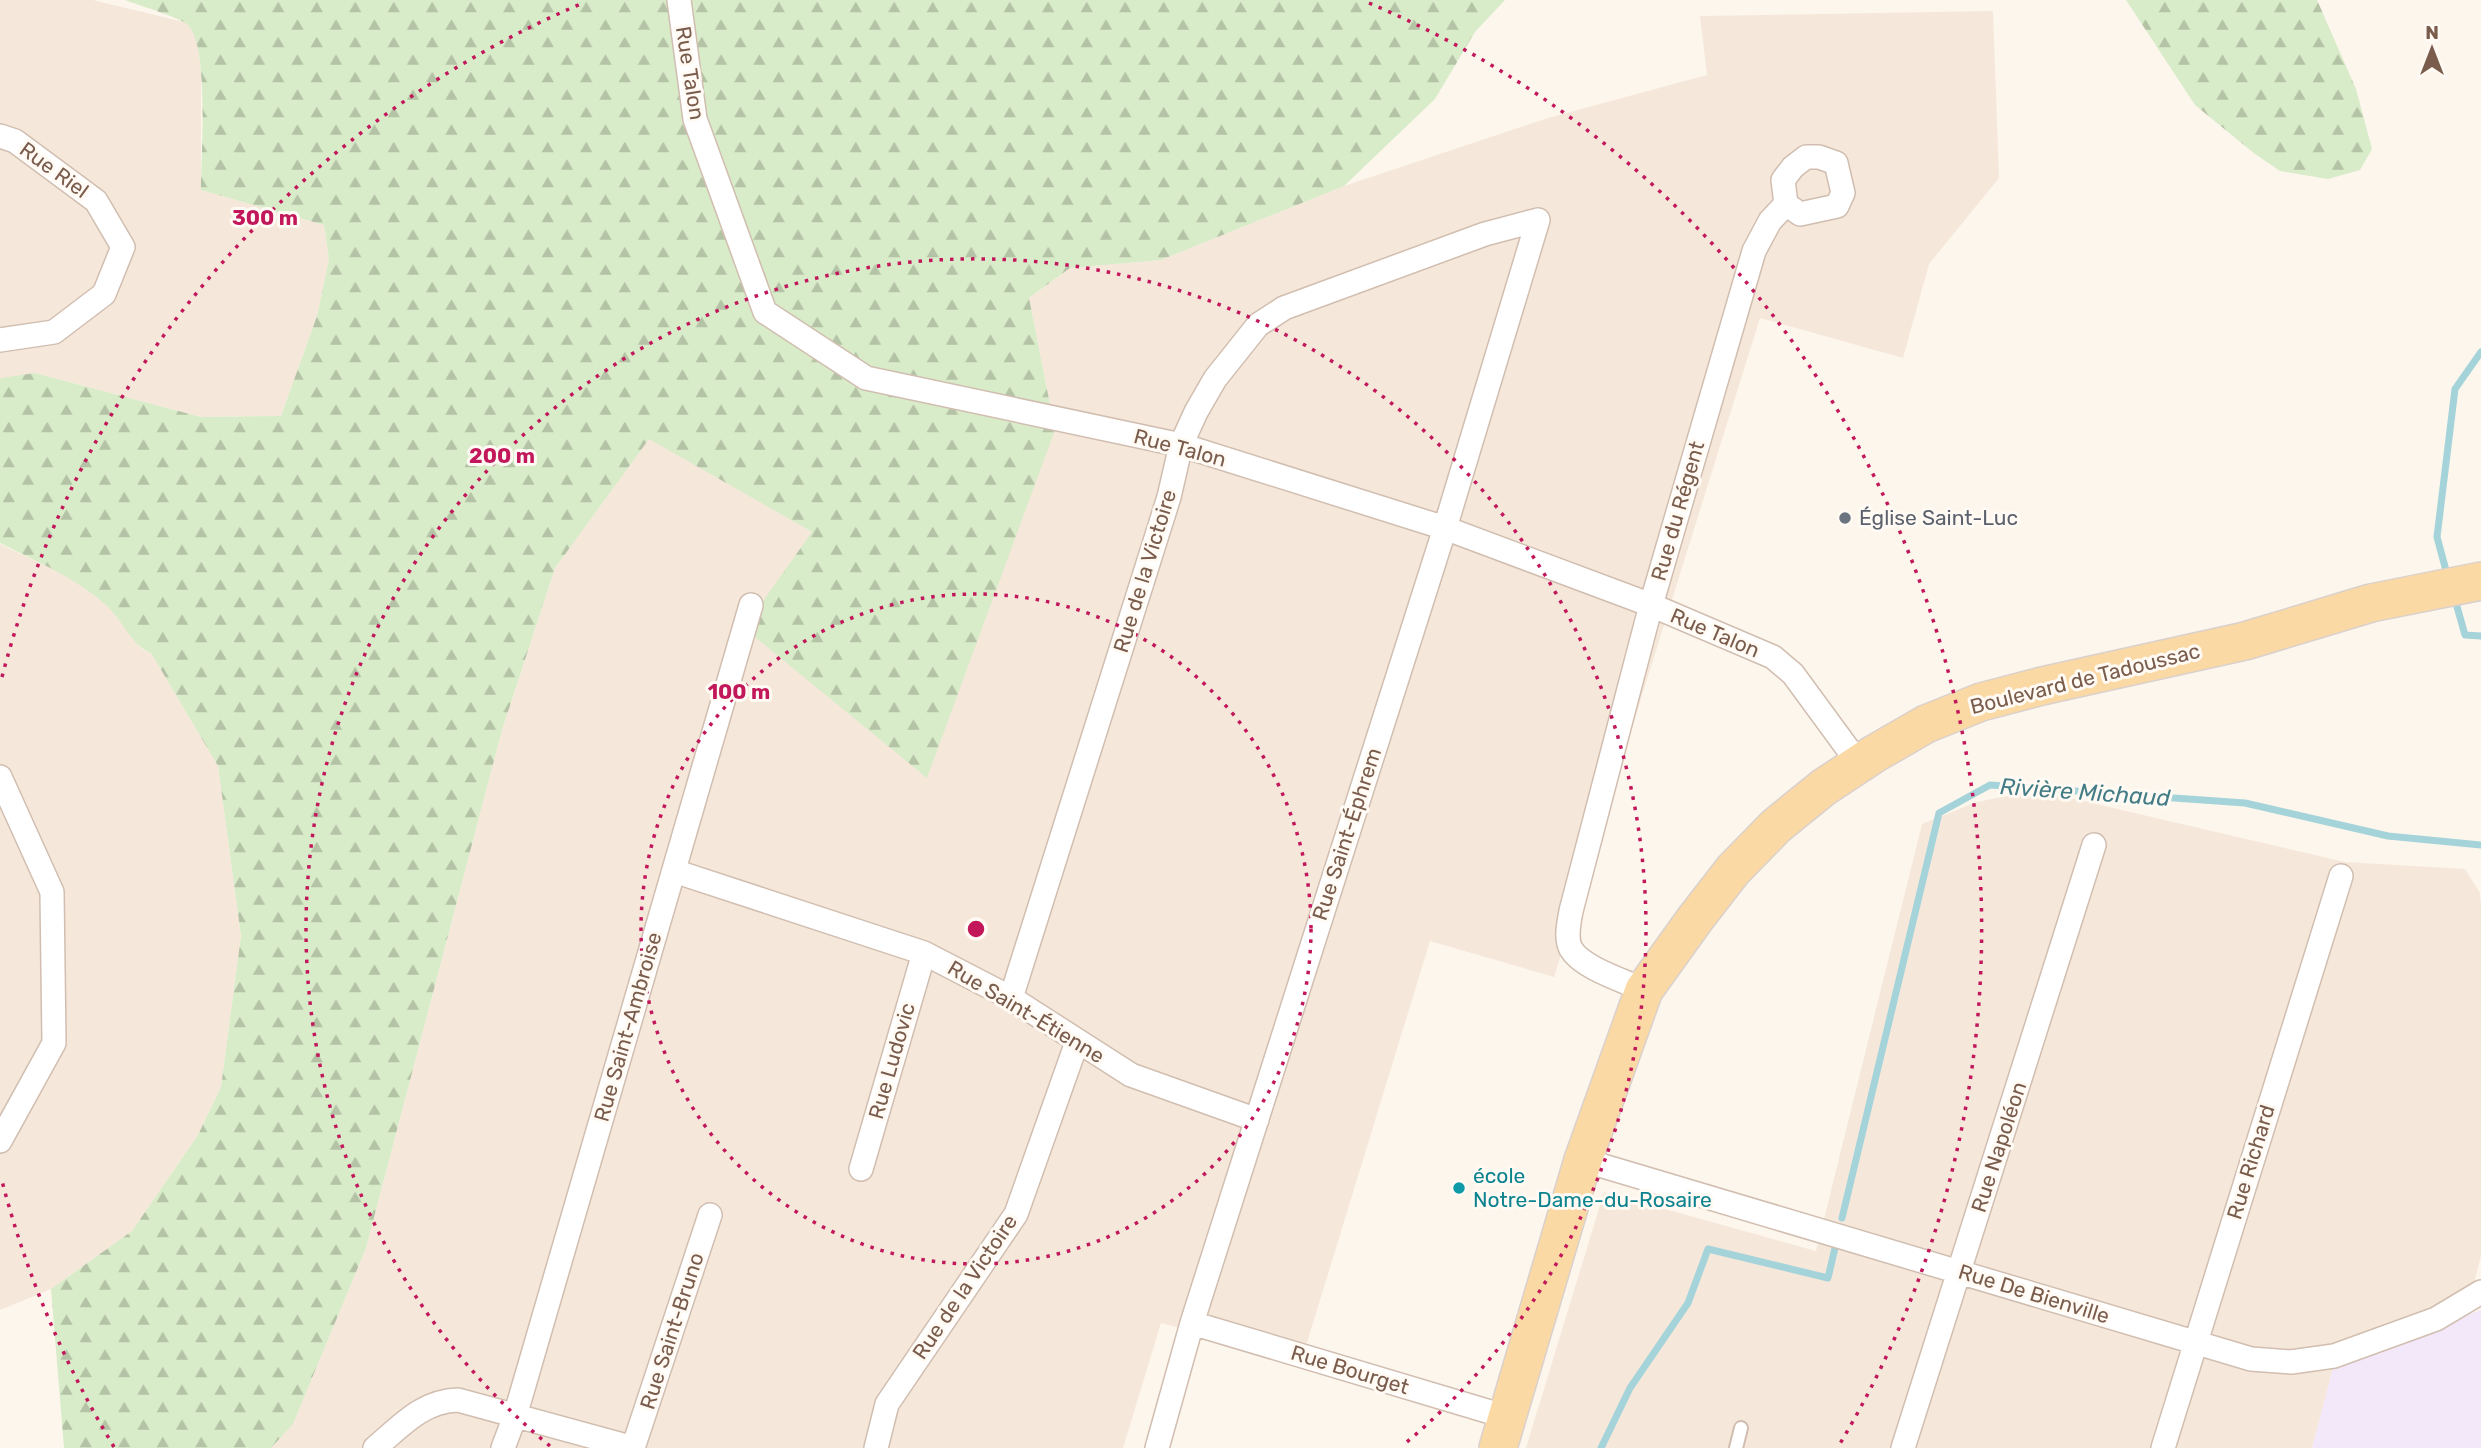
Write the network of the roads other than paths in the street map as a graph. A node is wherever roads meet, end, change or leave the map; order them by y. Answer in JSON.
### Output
{"nodes":[{"id":1,"x":679,"y":0,"type":"edge"},
{"id":2,"x":0,"y":136,"type":"edge"},
{"id":3,"x":1786,"y":204,"type":"dead end"},
{"id":4,"x":1538,"y":220,"type":"joint"},
{"id":5,"x":0,"y":340,"type":"edge"},
{"id":6,"x":1181,"y":445,"type":"junction"},
{"id":7,"x":1445,"y":528,"type":"junction"},
{"id":8,"x":2481,"y":581,"type":"edge"},
{"id":9,"x":751,"y":605,"type":"dead end"},
{"id":10,"x":1651,"y":605,"type":"junction"},
{"id":11,"x":1859,"y":764,"type":"junction"},
{"id":12,"x":0,"y":776,"type":"edge"},
{"id":13,"x":2094,"y":845,"type":"dead end"},
{"id":14,"x":674,"y":872,"type":"junction"},
{"id":15,"x":2341,"y":876,"type":"dead end"},
{"id":16,"x":924,"y":953,"type":"junction"},
{"id":17,"x":1644,"y":990,"type":"junction"},
{"id":18,"x":1012,"y":998,"type":"junction"},
{"id":19,"x":1077,"y":1042,"type":"junction"},
{"id":20,"x":1257,"y":1120,"type":"junction"},
{"id":21,"x":0,"y":1141,"type":"edge"},
{"id":22,"x":1583,"y":1160,"type":"junction"},
{"id":23,"x":861,"y":1169,"type":"dead end"},
{"id":24,"x":710,"y":1215,"type":"dead end"},
{"id":25,"x":1959,"y":1272,"type":"junction"},
{"id":26,"x":2481,"y":1292,"type":"edge"},
{"id":27,"x":1192,"y":1323,"type":"junction"},
{"id":28,"x":2195,"y":1342,"type":"junction"},
{"id":29,"x":515,"y":1416,"type":"junction"},
{"id":30,"x":1741,"y":1428,"type":"dead end"},
{"id":31,"x":1503,"y":1432,"type":"edge"},
{"id":32,"x":375,"y":1448,"type":"edge"},
{"id":33,"x":503,"y":1448,"type":"edge"},
{"id":34,"x":634,"y":1448,"type":"edge"},
{"id":35,"x":876,"y":1448,"type":"edge"},
{"id":36,"x":1157,"y":1448,"type":"edge"},
{"id":37,"x":1736,"y":1448,"type":"edge"},
{"id":38,"x":1903,"y":1448,"type":"edge"},
{"id":39,"x":2163,"y":1448,"type":"edge"}],
"edges":[{"from":1,"to":6,"type":"street","name":"Rue Talon"},
{"from":2,"to":5,"type":"street","name":"Rue Riel"},
{"from":3,"to":10,"type":"street","name":"Rue du Régent"},
{"from":4,"to":6,"type":"street","name":"Rue de la Victoire"},
{"from":4,"to":7,"type":"street","name":"Rue Saint-Éphrem"},
{"from":6,"to":7,"type":"street","name":"Rue Talon"},
{"from":6,"to":18,"type":"street","name":"Rue de la Victoire"},
{"from":7,"to":10,"type":"street","name":"Rue Talon"},
{"from":7,"to":20,"type":"street","name":"Rue Saint-Éphrem"},
{"from":8,"to":11,"type":"main road","name":"Boulevard de Tadoussac"},
{"from":9,"to":14,"type":"street","name":"Rue Saint-Ambroise"},
{"from":10,"to":11,"type":"street","name":"Rue Talon"},
{"from":10,"to":17,"type":"street","name":"Rue du Régent"},
{"from":11,"to":17,"type":"main road","name":"Boulevard de Tadoussac"},
{"from":12,"to":21,"type":"street"},
{"from":13,"to":25,"type":"street","name":"Rue Napoléon"},
{"from":14,"to":16,"type":"street","name":"Rue Saint-Étienne"},
{"from":14,"to":29,"type":"street","name":"Rue Saint-Ambroise"},
{"from":15,"to":28,"type":"street","name":"Rue Richard"},
{"from":16,"to":18,"type":"street","name":"Rue Saint-Étienne"},
{"from":16,"to":23,"type":"street","name":"Rue Ludovic"},
{"from":17,"to":22,"type":"main road","name":"Boulevard de Tadoussac"},
{"from":18,"to":19,"type":"street","name":"Rue Saint-Étienne"},
{"from":19,"to":20,"type":"street","name":"Rue Saint-Étienne"},
{"from":19,"to":35,"type":"street","name":"Rue de la Victoire"},
{"from":20,"to":27,"type":"street","name":"Rue Saint-Éphrem"},
{"from":22,"to":25,"type":"street","name":"Rue De Bienville"},
{"from":22,"to":31,"type":"main road","name":"Boulevard de Tadoussac"},
{"from":24,"to":34,"type":"street","name":"Rue Saint-Bruno"},
{"from":25,"to":28,"type":"street","name":"Rue De Bienville"},
{"from":25,"to":38,"type":"street","name":"Rue Napoléon"},
{"from":26,"to":28,"type":"street","name":"Rue De Bienville"},
{"from":27,"to":31,"type":"street","name":"Rue Bourget"},
{"from":27,"to":36,"type":"street","name":"Rue Saint-Éphrem"},
{"from":28,"to":39,"type":"street","name":"Rue Richard"},
{"from":29,"to":32,"type":"street"},
{"from":29,"to":33,"type":"street","name":"Rue Saint-Ambroise"},
{"from":29,"to":34,"type":"street"},
{"from":30,"to":37,"type":"lane"}]}
